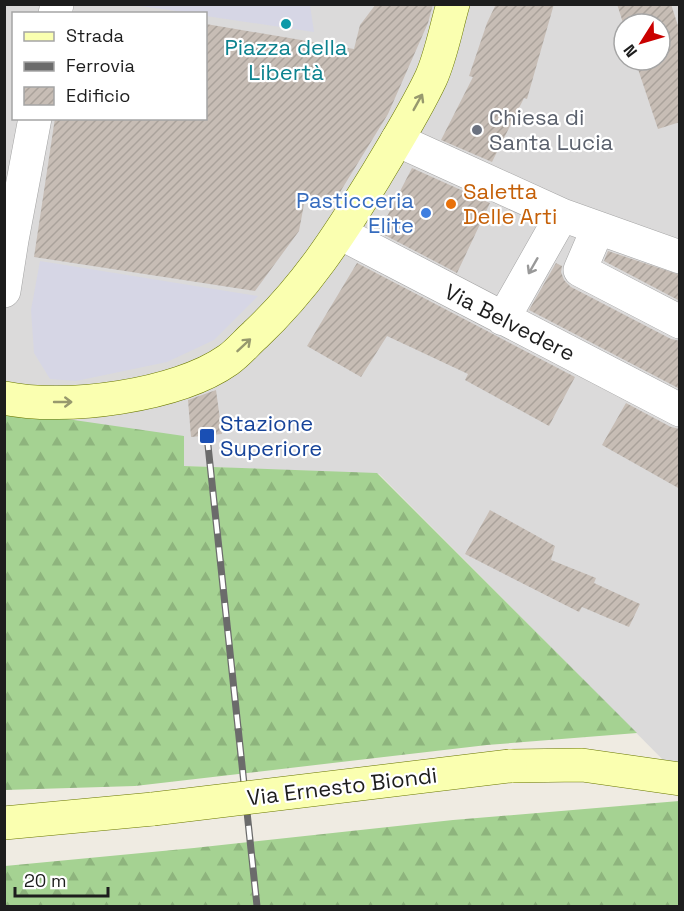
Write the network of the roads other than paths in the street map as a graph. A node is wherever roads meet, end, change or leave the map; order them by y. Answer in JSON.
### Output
{"nodes":[{"id":1,"x":453,"y":4,"type":"edge"},
{"id":2,"x":35,"y":120,"type":"edge"},
{"id":3,"x":397,"y":140,"type":"junction"},
{"id":4,"x":562,"y":215,"type":"junction"},
{"id":5,"x":598,"y":228,"type":"junction"},
{"id":6,"x":340,"y":234,"type":"junction"},
{"id":7,"x":680,"y":257,"type":"edge"},
{"id":8,"x":4,"y":291,"type":"edge"},
{"id":9,"x":503,"y":319,"type":"junction"},
{"id":10,"x":680,"y":322,"type":"edge"},
{"id":11,"x":4,"y":398,"type":"edge"},
{"id":12,"x":680,"y":410,"type":"edge"},
{"id":13,"x":680,"y":779,"type":"edge"},
{"id":14,"x":4,"y":823,"type":"edge"}],
"edges":[{"from":3,"to":1,"type":"street","one_way":true},
{"from":2,"to":8,"type":"street"},
{"from":3,"to":4,"type":"street"},
{"from":3,"to":6,"type":"street"},
{"from":4,"to":5,"type":"street"},
{"from":4,"to":9,"type":"street","one_way":true},
{"from":5,"to":7,"type":"street"},
{"from":5,"to":10,"type":"street"},
{"from":6,"to":9,"type":"street","name":"Via Belvedere"},
{"from":11,"to":6,"type":"street","one_way":true},
{"from":9,"to":12,"type":"street","name":"Via Belvedere"},
{"from":13,"to":14,"type":"street","name":"Via Ernesto Biondi","bridge":true}]}
